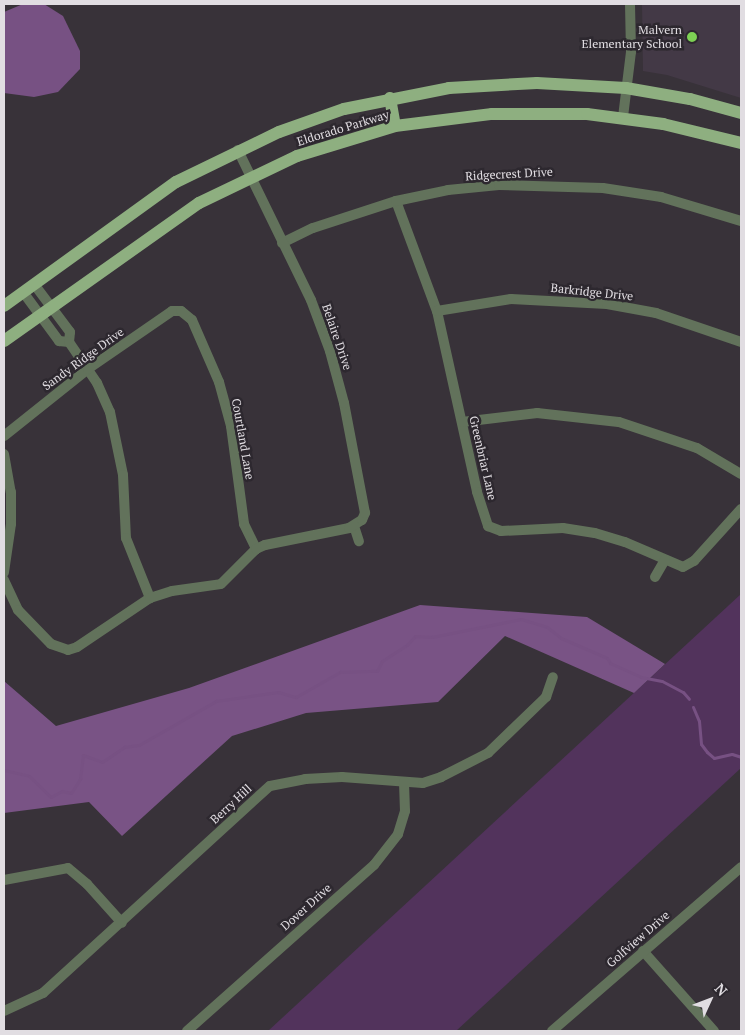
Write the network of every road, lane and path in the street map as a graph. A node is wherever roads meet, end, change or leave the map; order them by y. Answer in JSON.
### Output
{"nodes":[{"id":1,"x":630,"y":4,"type":"edge"},
{"id":2,"x":626,"y":88,"type":"junction"},
{"id":3,"x":390,"y":98,"type":"junction"},
{"id":4,"x":741,"y":113,"type":"edge"},
{"id":5,"x":623,"y":117,"type":"junction"},
{"id":6,"x":394,"y":126,"type":"junction"},
{"id":7,"x":741,"y":143,"type":"edge"},
{"id":8,"x":238,"y":150,"type":"junction"},
{"id":9,"x":250,"y":176,"type":"junction"},
{"id":10,"x":396,"y":201,"type":"junction"},
{"id":11,"x":741,"y":221,"type":"edge"},
{"id":12,"x":282,"y":243,"type":"junction"},
{"id":13,"x":34,"y":284,"type":"junction"},
{"id":14,"x":23,"y":292,"type":"junction"},
{"id":15,"x":4,"y":306,"type":"edge"},
{"id":16,"x":51,"y":306,"type":"junction"},
{"id":17,"x":182,"y":311,"type":"joint"},
{"id":18,"x":437,"y":311,"type":"junction"},
{"id":19,"x":40,"y":315,"type":"junction"},
{"id":20,"x":4,"y":341,"type":"edge"},
{"id":21,"x":69,"y":342,"type":"junction"},
{"id":22,"x":741,"y":342,"type":"edge"},
{"id":23,"x":88,"y":369,"type":"junction"},
{"id":24,"x":462,"y":422,"type":"junction"},
{"id":25,"x":4,"y":436,"type":"edge"},
{"id":26,"x":4,"y":454,"type":"edge"},
{"id":27,"x":741,"y":474,"type":"edge"},
{"id":28,"x":741,"y":509,"type":"edge"},
{"id":29,"x":354,"y":526,"type":"junction"},
{"id":30,"x":359,"y":540,"type":"dead end"},
{"id":31,"x":256,"y":550,"type":"junction"},
{"id":32,"x":665,"y":560,"type":"junction"},
{"id":33,"x":4,"y":572,"type":"edge"},
{"id":34,"x":655,"y":577,"type":"dead end"},
{"id":35,"x":4,"y":580,"type":"edge"},
{"id":36,"x":150,"y":598,"type":"junction"},
{"id":37,"x":554,"y":677,"type":"dead end"},
{"id":38,"x":404,"y":782,"type":"junction"},
{"id":39,"x":741,"y":866,"type":"edge"},
{"id":40,"x":4,"y":880,"type":"edge"},
{"id":41,"x":122,"y":923,"type":"junction"},
{"id":42,"x":644,"y":952,"type":"junction"},
{"id":43,"x":4,"y":1011,"type":"edge"},
{"id":44,"x":187,"y":1031,"type":"edge"},
{"id":45,"x":552,"y":1031,"type":"edge"},
{"id":46,"x":714,"y":1031,"type":"edge"}],
"edges":[{"from":1,"to":2,"type":"street"},
{"from":2,"to":3,"type":"main road","name":"Eldorado Parkway"},
{"from":2,"to":4,"type":"main road","name":"Eldorado Parkway"},
{"from":2,"to":5,"type":"street"},
{"from":3,"to":6,"type":"main road"},
{"from":3,"to":8,"type":"main road","name":"Eldorado Parkway"},
{"from":5,"to":6,"type":"main road","name":"Eldorado Parkway"},
{"from":5,"to":7,"type":"main road","name":"Eldorado Parkway"},
{"from":6,"to":9,"type":"main road","name":"Eldorado Parkway"},
{"from":8,"to":9,"type":"street","name":"Belaire Drive"},
{"from":8,"to":13,"type":"main road","name":"Eldorado Parkway"},
{"from":9,"to":12,"type":"street","name":"Belaire Drive"},
{"from":9,"to":16,"type":"main road","name":"Eldorado Parkway"},
{"from":10,"to":11,"type":"street","name":"Ridgecrest Drive"},
{"from":10,"to":12,"type":"street","name":"Ridgecrest Drive"},
{"from":10,"to":18,"type":"street","name":"Greenbriar Lane"},
{"from":12,"to":29,"type":"street","name":"Belaire Drive"},
{"from":13,"to":14,"type":"main road","name":"Eldorado Parkway"},
{"from":13,"to":16,"type":"street"},
{"from":14,"to":15,"type":"main road","name":"Eldorado Parkway"},
{"from":14,"to":19,"type":"street"},
{"from":16,"to":19,"type":"main road","name":"Eldorado Parkway"},
{"from":16,"to":21,"type":"street"},
{"from":17,"to":23,"type":"street","name":"Sandy Ridge Drive"},
{"from":17,"to":31,"type":"street","name":"Courtland Lane"},
{"from":18,"to":22,"type":"street","name":"Barkridge Drive"},
{"from":18,"to":24,"type":"street","name":"Greenbriar Lane"},
{"from":19,"to":20,"type":"main road","name":"Eldorado Parkway"},
{"from":19,"to":21,"type":"street"},
{"from":21,"to":23,"type":"street"},
{"from":23,"to":25,"type":"street","name":"Sandy Ridge Drive"},
{"from":23,"to":36,"type":"street"},
{"from":24,"to":27,"type":"street"},
{"from":24,"to":32,"type":"street","name":"Greenbriar Lane"},
{"from":26,"to":33,"type":"street"},
{"from":28,"to":32,"type":"street","name":"Greenbriar Lane"},
{"from":29,"to":30,"type":"street"},
{"from":29,"to":31,"type":"street"},
{"from":31,"to":36,"type":"street"},
{"from":32,"to":34,"type":"street"},
{"from":35,"to":36,"type":"street"},
{"from":37,"to":38,"type":"street","name":"Berry Hill"},
{"from":38,"to":41,"type":"street","name":"Berry Hill"},
{"from":38,"to":44,"type":"street","name":"Dover Drive"},
{"from":39,"to":42,"type":"street","name":"Golfview Drive"},
{"from":40,"to":41,"type":"street"},
{"from":41,"to":43,"type":"street","name":"Berry Hill"},
{"from":42,"to":45,"type":"street","name":"Golfview Drive"},
{"from":42,"to":46,"type":"street"}]}
